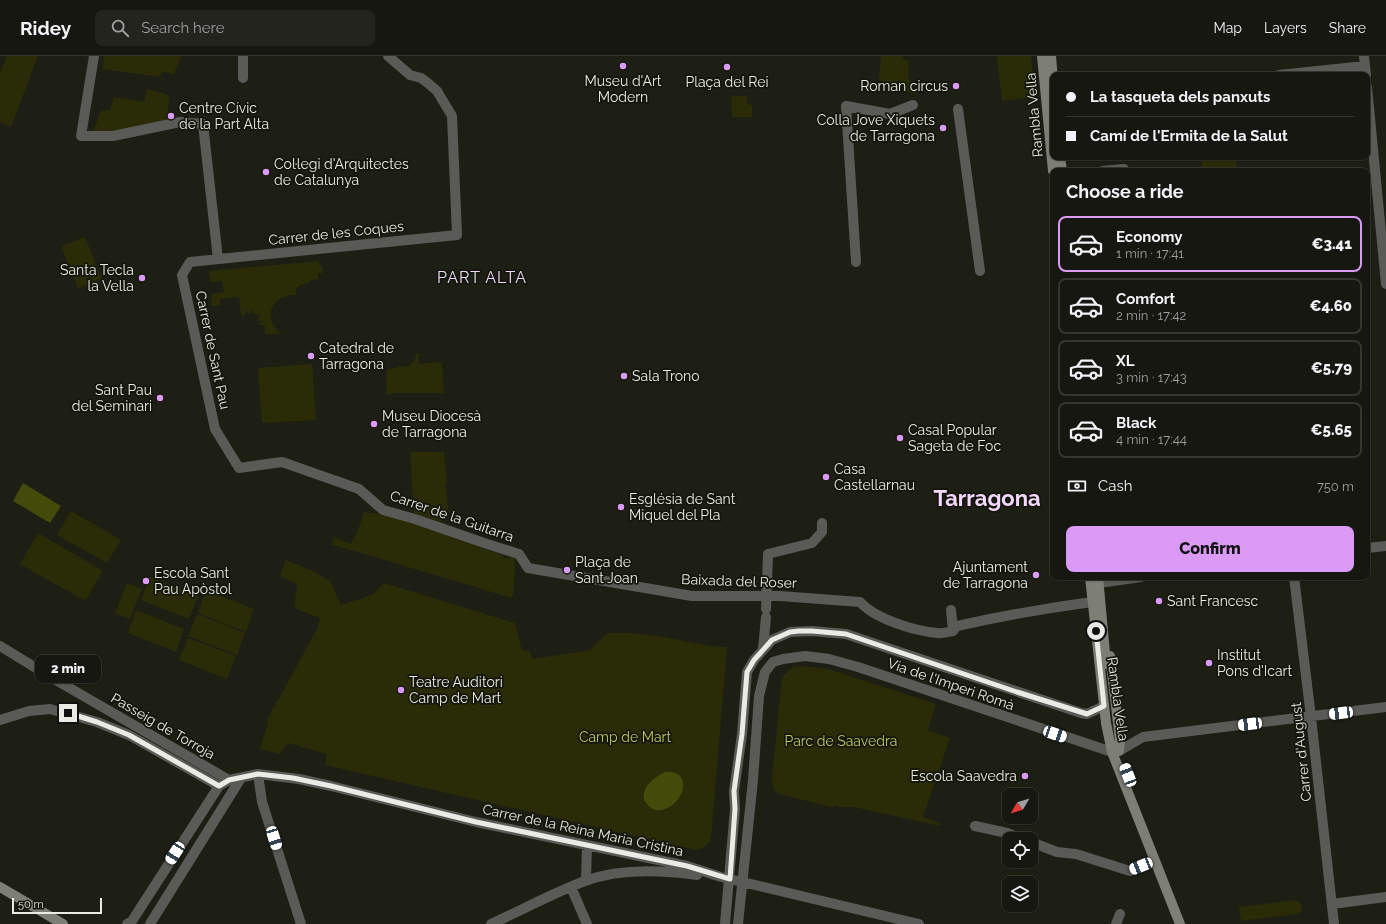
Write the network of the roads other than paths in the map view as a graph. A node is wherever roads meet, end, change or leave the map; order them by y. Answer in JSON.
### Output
{"nodes":[{"id":1,"x":94,"y":56,"type":"edge"},
{"id":2,"x":243,"y":56,"type":"edge"},
{"id":3,"x":388,"y":56,"type":"edge"},
{"id":4,"x":1042,"y":56,"type":"edge"},
{"id":5,"x":1051,"y":56,"type":"edge"},
{"id":6,"x":1365,"y":66,"type":"edge"},
{"id":7,"x":1052,"y":72,"type":"edge"},
{"id":8,"x":1307,"y":72,"type":"edge"},
{"id":9,"x":243,"y":78,"type":"dead end"},
{"id":10,"x":913,"y":105,"type":"dead end"},
{"id":11,"x":958,"y":109,"type":"dead end"},
{"id":12,"x":1370,"y":115,"type":"edge"},
{"id":13,"x":1050,"y":140,"type":"edge"},
{"id":14,"x":1384,"y":240,"type":"edge"},
{"id":15,"x":218,"y":259,"type":"junction"},
{"id":16,"x":856,"y":262,"type":"dead end"},
{"id":17,"x":980,"y":271,"type":"dead end"},
{"id":18,"x":1386,"y":284,"type":"edge"},
{"id":19,"x":239,"y":468,"type":"joint"},
{"id":20,"x":822,"y":523,"type":"dead end"},
{"id":21,"x":1386,"y":546,"type":"edge"},
{"id":22,"x":1370,"y":548,"type":"edge"},
{"id":23,"x":1090,"y":580,"type":"edge"},
{"id":24,"x":1099,"y":580,"type":"edge"},
{"id":25,"x":1294,"y":580,"type":"edge"},
{"id":26,"x":619,"y":583,"type":"joint"},
{"id":27,"x":766,"y":595,"type":"junction"},
{"id":28,"x":1092,"y":602,"type":"junction"},
{"id":29,"x":951,"y":610,"type":"dead end"},
{"id":30,"x":953,"y":632,"type":"junction"},
{"id":31,"x":0,"y":646,"type":"edge"},
{"id":32,"x":763,"y":649,"type":"junction"},
{"id":33,"x":1104,"y":706,"type":"junction"},
{"id":34,"x":1386,"y":707,"type":"edge"},
{"id":35,"x":1311,"y":717,"type":"junction"},
{"id":36,"x":0,"y":720,"type":"edge"},
{"id":37,"x":1115,"y":752,"type":"junction"},
{"id":38,"x":258,"y":774,"type":"junction"},
{"id":39,"x":241,"y":778,"type":"junction"},
{"id":40,"x":229,"y":780,"type":"junction"},
{"id":41,"x":219,"y":786,"type":"junction"},
{"id":42,"x":975,"y":826,"type":"dead end"},
{"id":43,"x":1002,"y":832,"type":"edge"},
{"id":44,"x":587,"y":845,"type":"junction"},
{"id":45,"x":1038,"y":845,"type":"edge"},
{"id":46,"x":1155,"y":861,"type":"junction"},
{"id":47,"x":725,"y":878,"type":"junction"},
{"id":48,"x":586,"y":880,"type":"junction"},
{"id":49,"x":742,"y":882,"type":"junction"},
{"id":50,"x":571,"y":887,"type":"junction"},
{"id":51,"x":0,"y":888,"type":"edge"},
{"id":52,"x":1386,"y":897,"type":"edge"},
{"id":53,"x":1332,"y":904,"type":"junction"},
{"id":54,"x":1120,"y":914,"type":"dead end"},
{"id":55,"x":65,"y":924,"type":"edge"},
{"id":56,"x":127,"y":924,"type":"edge"},
{"id":57,"x":150,"y":924,"type":"edge"},
{"id":58,"x":301,"y":924,"type":"edge"},
{"id":59,"x":491,"y":924,"type":"edge"},
{"id":60,"x":587,"y":924,"type":"edge"},
{"id":61,"x":725,"y":924,"type":"edge"},
{"id":62,"x":738,"y":924,"type":"edge"},
{"id":63,"x":919,"y":924,"type":"edge"},
{"id":64,"x":1116,"y":924,"type":"edge"},
{"id":65,"x":1180,"y":924,"type":"edge"},
{"id":66,"x":1186,"y":924,"type":"edge"},
{"id":67,"x":1334,"y":924,"type":"edge"}],
"edges":[{"from":1,"to":15,"type":"street"},
{"from":2,"to":9,"type":"street"},
{"from":3,"to":15,"type":"street","name":"Carrer de les Coques"},
{"from":4,"to":13,"type":"main road","name":"Rambla Vella"},
{"from":5,"to":7,"type":"main road","name":"Rambla Vella"},
{"from":6,"to":8,"type":"street"},
{"from":10,"to":16,"type":"street"},
{"from":11,"to":17,"type":"street"},
{"from":12,"to":14,"type":"street"},
{"from":14,"to":18,"type":"street"},
{"from":15,"to":19,"type":"street","name":"Carrer de Sant Pau"},
{"from":19,"to":26,"type":"street","name":"Carrer de la Guitarra"},
{"from":20,"to":27,"type":"street"},
{"from":21,"to":22,"type":"street"},
{"from":23,"to":28,"type":"main road","name":"Rambla Vella"},
{"from":24,"to":28,"type":"street"},
{"from":24,"to":37,"type":"main road","name":"Rambla Vella"},
{"from":24,"to":37,"type":"main road"},
{"from":25,"to":35,"type":"street","name":"Carrer d'August"},
{"from":26,"to":27,"type":"street","name":"Baixada del Roser"},
{"from":27,"to":30,"type":"street","name":"Baixada del Roser"},
{"from":27,"to":32,"type":"street"},
{"from":28,"to":30,"type":"street"},
{"from":28,"to":33,"type":"main road","name":"Rambla Vella"},
{"from":29,"to":30,"type":"street"},
{"from":31,"to":40,"type":"street","name":"Passeig de Torroja"},
{"from":32,"to":33,"type":"street","name":"Via de l'Imperi Romà"},
{"from":32,"to":47,"type":"street","name":"Via de l'Imperi Romà"},
{"from":33,"to":37,"type":"main road","name":"Rambla Vella"},
{"from":34,"to":35,"type":"street"},
{"from":35,"to":37,"type":"street"},
{"from":35,"to":53,"type":"street","name":"Carrer d'August"},
{"from":36,"to":41,"type":"street"},
{"from":37,"to":46,"type":"main road"},
{"from":37,"to":49,"type":"street","name":"Via de l'Imperi Romà"},
{"from":37,"to":66,"type":"main road"},
{"from":38,"to":39,"type":"street","name":"Carrer de la Reina Maria Cristina"},
{"from":38,"to":44,"type":"street","name":"Carrer de la Reina Maria Cristina"},
{"from":38,"to":58,"type":"street"},
{"from":39,"to":40,"type":"street","name":"Carrer de la Reina Maria Cristina"},
{"from":39,"to":57,"type":"street"},
{"from":40,"to":41,"type":"street"},
{"from":41,"to":56,"type":"street"},
{"from":42,"to":43,"type":"street"},
{"from":44,"to":47,"type":"street","name":"Carrer de la Reina Maria Cristina"},
{"from":44,"to":48,"type":"street"},
{"from":45,"to":46,"type":"street"},
{"from":46,"to":65,"type":"main road"},
{"from":47,"to":48,"type":"street"},
{"from":47,"to":49,"type":"street","name":"Carrer de la Reina Maria Cristina"},
{"from":47,"to":61,"type":"street","name":"Via de l'Imperi Romà"},
{"from":48,"to":50,"type":"street"},
{"from":49,"to":62,"type":"street"},
{"from":49,"to":63,"type":"street","name":"Carrer de la Reina Maria Cristina"},
{"from":50,"to":59,"type":"street"},
{"from":50,"to":60,"type":"street"},
{"from":51,"to":55,"type":"main road"},
{"from":52,"to":53,"type":"street"},
{"from":53,"to":67,"type":"street","name":"Carrer d'August"},
{"from":54,"to":64,"type":"street"}]}
